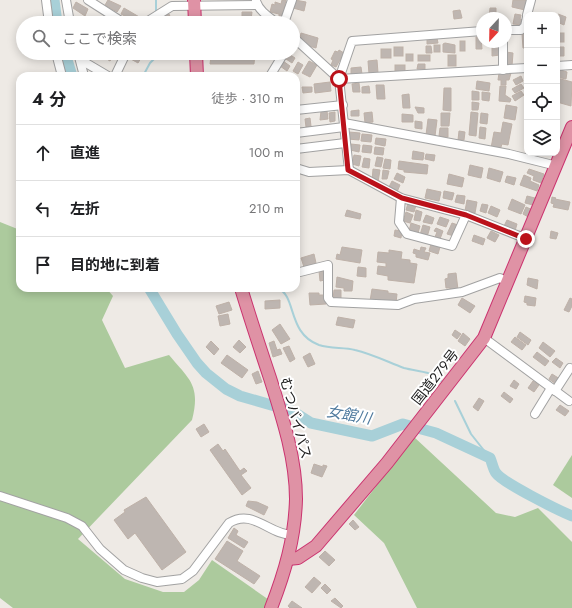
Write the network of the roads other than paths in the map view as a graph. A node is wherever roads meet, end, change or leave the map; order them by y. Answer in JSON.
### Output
{"nodes":[{"id":1,"x":46,"y":0,"type":"edge"},
{"id":2,"x":66,"y":0,"type":"edge"},
{"id":3,"x":88,"y":0,"type":"edge"},
{"id":4,"x":292,"y":0,"type":"edge"},
{"id":5,"x":531,"y":0,"type":"edge"},
{"id":6,"x":194,"y":2,"type":"edge"},
{"id":7,"x":101,"y":3,"type":"edge"},
{"id":8,"x":256,"y":3,"type":"edge"},
{"id":9,"x":528,"y":12,"type":"edge"},
{"id":10,"x":48,"y":16,"type":"edge"},
{"id":11,"x":69,"y":16,"type":"edge"},
{"id":12,"x":116,"y":16,"type":"edge"},
{"id":13,"x":156,"y":16,"type":"edge"},
{"id":14,"x":195,"y":16,"type":"edge"},
{"id":15,"x":270,"y":16,"type":"edge"},
{"id":16,"x":286,"y":16,"type":"edge"},
{"id":17,"x":524,"y":27,"type":"edge"},
{"id":18,"x":512,"y":30,"type":"edge"},
{"id":19,"x":476,"y":31,"type":"edge"},
{"id":20,"x":300,"y":43,"type":"edge"},
{"id":21,"x":503,"y":48,"type":"edge"},
{"id":22,"x":58,"y":60,"type":"edge"},
{"id":23,"x":80,"y":60,"type":"edge"},
{"id":24,"x":122,"y":60,"type":"edge"},
{"id":25,"x":196,"y":60,"type":"edge"},
{"id":26,"x":280,"y":60,"type":"edge"},
{"id":27,"x":81,"y":63,"type":"junction"},
{"id":28,"x":572,"y":65,"type":"edge"},
{"id":29,"x":560,"y":66,"type":"edge"},
{"id":30,"x":524,"y":68,"type":"edge"},
{"id":31,"x":503,"y":70,"type":"junction"},
{"id":32,"x":61,"y":72,"type":"edge"},
{"id":33,"x":83,"y":72,"type":"edge"},
{"id":34,"x":101,"y":72,"type":"edge"},
{"id":35,"x":116,"y":72,"type":"edge"},
{"id":36,"x":197,"y":72,"type":"edge"},
{"id":37,"x":272,"y":72,"type":"edge"},
{"id":38,"x":339,"y":79,"type":"junction"},
{"id":39,"x":343,"y":105,"type":"junction"},
{"id":40,"x":300,"y":110,"type":"edge"},
{"id":41,"x":344,"y":125,"type":"junction"},
{"id":42,"x":572,"y":127,"type":"edge"},
{"id":43,"x":300,"y":132,"type":"edge"},
{"id":44,"x":345,"y":143,"type":"junction"},
{"id":45,"x":300,"y":149,"type":"edge"},
{"id":46,"x":556,"y":166,"type":"junction"},
{"id":47,"x":300,"y":169,"type":"edge"},
{"id":48,"x":348,"y":170,"type":"junction"},
{"id":49,"x":402,"y":198,"type":"junction"},
{"id":50,"x":466,"y":215,"type":"junction"},
{"id":51,"x":526,"y":239,"type":"junction"},
{"id":52,"x":300,"y":272,"type":"edge"},
{"id":53,"x":508,"y":282,"type":"junction"},
{"id":54,"x":242,"y":292,"type":"edge"},
{"id":55,"x":484,"y":338,"type":"junction"},
{"id":56,"x":570,"y":368,"type":"dead end"},
{"id":57,"x":553,"y":389,"type":"junction"},
{"id":58,"x":569,"y":401,"type":"dead end"},
{"id":59,"x":535,"y":414,"type":"dead end"},
{"id":60,"x":0,"y":496,"type":"edge"},
{"id":61,"x":293,"y":535,"type":"junction"},
{"id":62,"x":288,"y":559,"type":"junction"},
{"id":63,"x":271,"y":608,"type":"edge"}],
"edges":[{"from":1,"to":10,"type":"street"},
{"from":2,"to":11,"type":"street"},
{"from":3,"to":7,"type":"street"},
{"from":4,"to":16,"type":"street"},
{"from":5,"to":9,"type":"street"},
{"from":6,"to":8,"type":"street"},
{"from":6,"to":13,"type":"street"},
{"from":6,"to":14,"type":"highway"},
{"from":7,"to":12,"type":"street"},
{"from":8,"to":15,"type":"street"},
{"from":17,"to":18,"type":"street"},
{"from":19,"to":38,"type":"street"},
{"from":20,"to":38,"type":"street"},
{"from":21,"to":31,"type":"street"},
{"from":22,"to":32,"type":"street"},
{"from":23,"to":27,"type":"street"},
{"from":24,"to":35,"type":"street"},
{"from":25,"to":36,"type":"highway"},
{"from":26,"to":37,"type":"street"},
{"from":27,"to":33,"type":"street"},
{"from":27,"to":34,"type":"street"},
{"from":28,"to":29,"type":"street"},
{"from":30,"to":31,"type":"street"},
{"from":31,"to":38,"type":"street"},
{"from":38,"to":39,"type":"street"},
{"from":39,"to":40,"type":"street"},
{"from":39,"to":41,"type":"street"},
{"from":41,"to":43,"type":"street"},
{"from":41,"to":44,"type":"street"},
{"from":41,"to":46,"type":"street"},
{"from":42,"to":46,"type":"highway","name":"国道279号"},
{"from":44,"to":45,"type":"street"},
{"from":44,"to":48,"type":"street"},
{"from":46,"to":51,"type":"highway","name":"国道279号"},
{"from":47,"to":48,"type":"street"},
{"from":48,"to":49,"type":"street"},
{"from":49,"to":50,"type":"street"},
{"from":49,"to":50,"type":"street"},
{"from":50,"to":51,"type":"street"},
{"from":51,"to":53,"type":"highway","name":"国道279号"},
{"from":52,"to":53,"type":"street"},
{"from":53,"to":55,"type":"highway","name":"国道279号"},
{"from":54,"to":61,"type":"highway","name":"むつバイパス"},
{"from":55,"to":57,"type":"street"},
{"from":55,"to":62,"type":"highway","name":"国道279号"},
{"from":56,"to":57,"type":"street"},
{"from":57,"to":58,"type":"street"},
{"from":57,"to":59,"type":"street"},
{"from":60,"to":61,"type":"street"},
{"from":61,"to":62,"type":"highway","name":"むつバイパス"},
{"from":62,"to":63,"type":"highway"}]}
